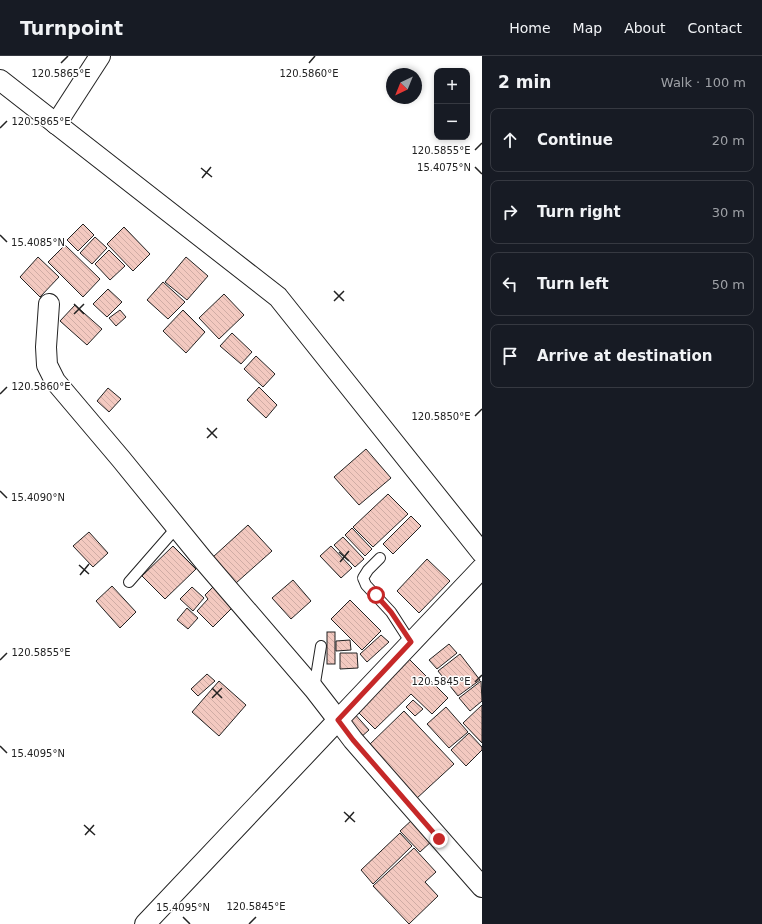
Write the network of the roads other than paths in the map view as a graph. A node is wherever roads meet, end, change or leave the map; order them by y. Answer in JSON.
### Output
{"nodes":[{"id":1,"x":100,"y":56,"type":"edge"},
{"id":2,"x":0,"y":80,"type":"edge"},
{"id":3,"x":56,"y":124,"type":"junction"},
{"id":4,"x":49,"y":304,"type":"dead end"},
{"id":5,"x":177,"y":527,"type":"junction"},
{"id":6,"x":482,"y":553,"type":"edge"},
{"id":7,"x":380,"y":558,"type":"dead end"},
{"id":8,"x":482,"y":568,"type":"edge"},
{"id":9,"x":128,"y":582,"type":"dead end"},
{"id":10,"x":411,"y":642,"type":"junction"},
{"id":11,"x":321,"y":646,"type":"dead end"},
{"id":12,"x":314,"y":689,"type":"junction"},
{"id":13,"x":338,"y":720,"type":"junction"},
{"id":14,"x":482,"y":887,"type":"edge"},
{"id":15,"x":145,"y":924,"type":"edge"}],
"edges":[{"from":1,"to":3,"type":"street"},
{"from":2,"to":3,"type":"street"},
{"from":3,"to":6,"type":"street"},
{"from":4,"to":5,"type":"street"},
{"from":5,"to":9,"type":"lane"},
{"from":5,"to":12,"type":"street"},
{"from":7,"to":10,"type":"lane"},
{"from":8,"to":10,"type":"street"},
{"from":10,"to":13,"type":"street"},
{"from":11,"to":12,"type":"lane"},
{"from":12,"to":13,"type":"street"},
{"from":13,"to":14,"type":"street"},
{"from":13,"to":15,"type":"street"}]}
